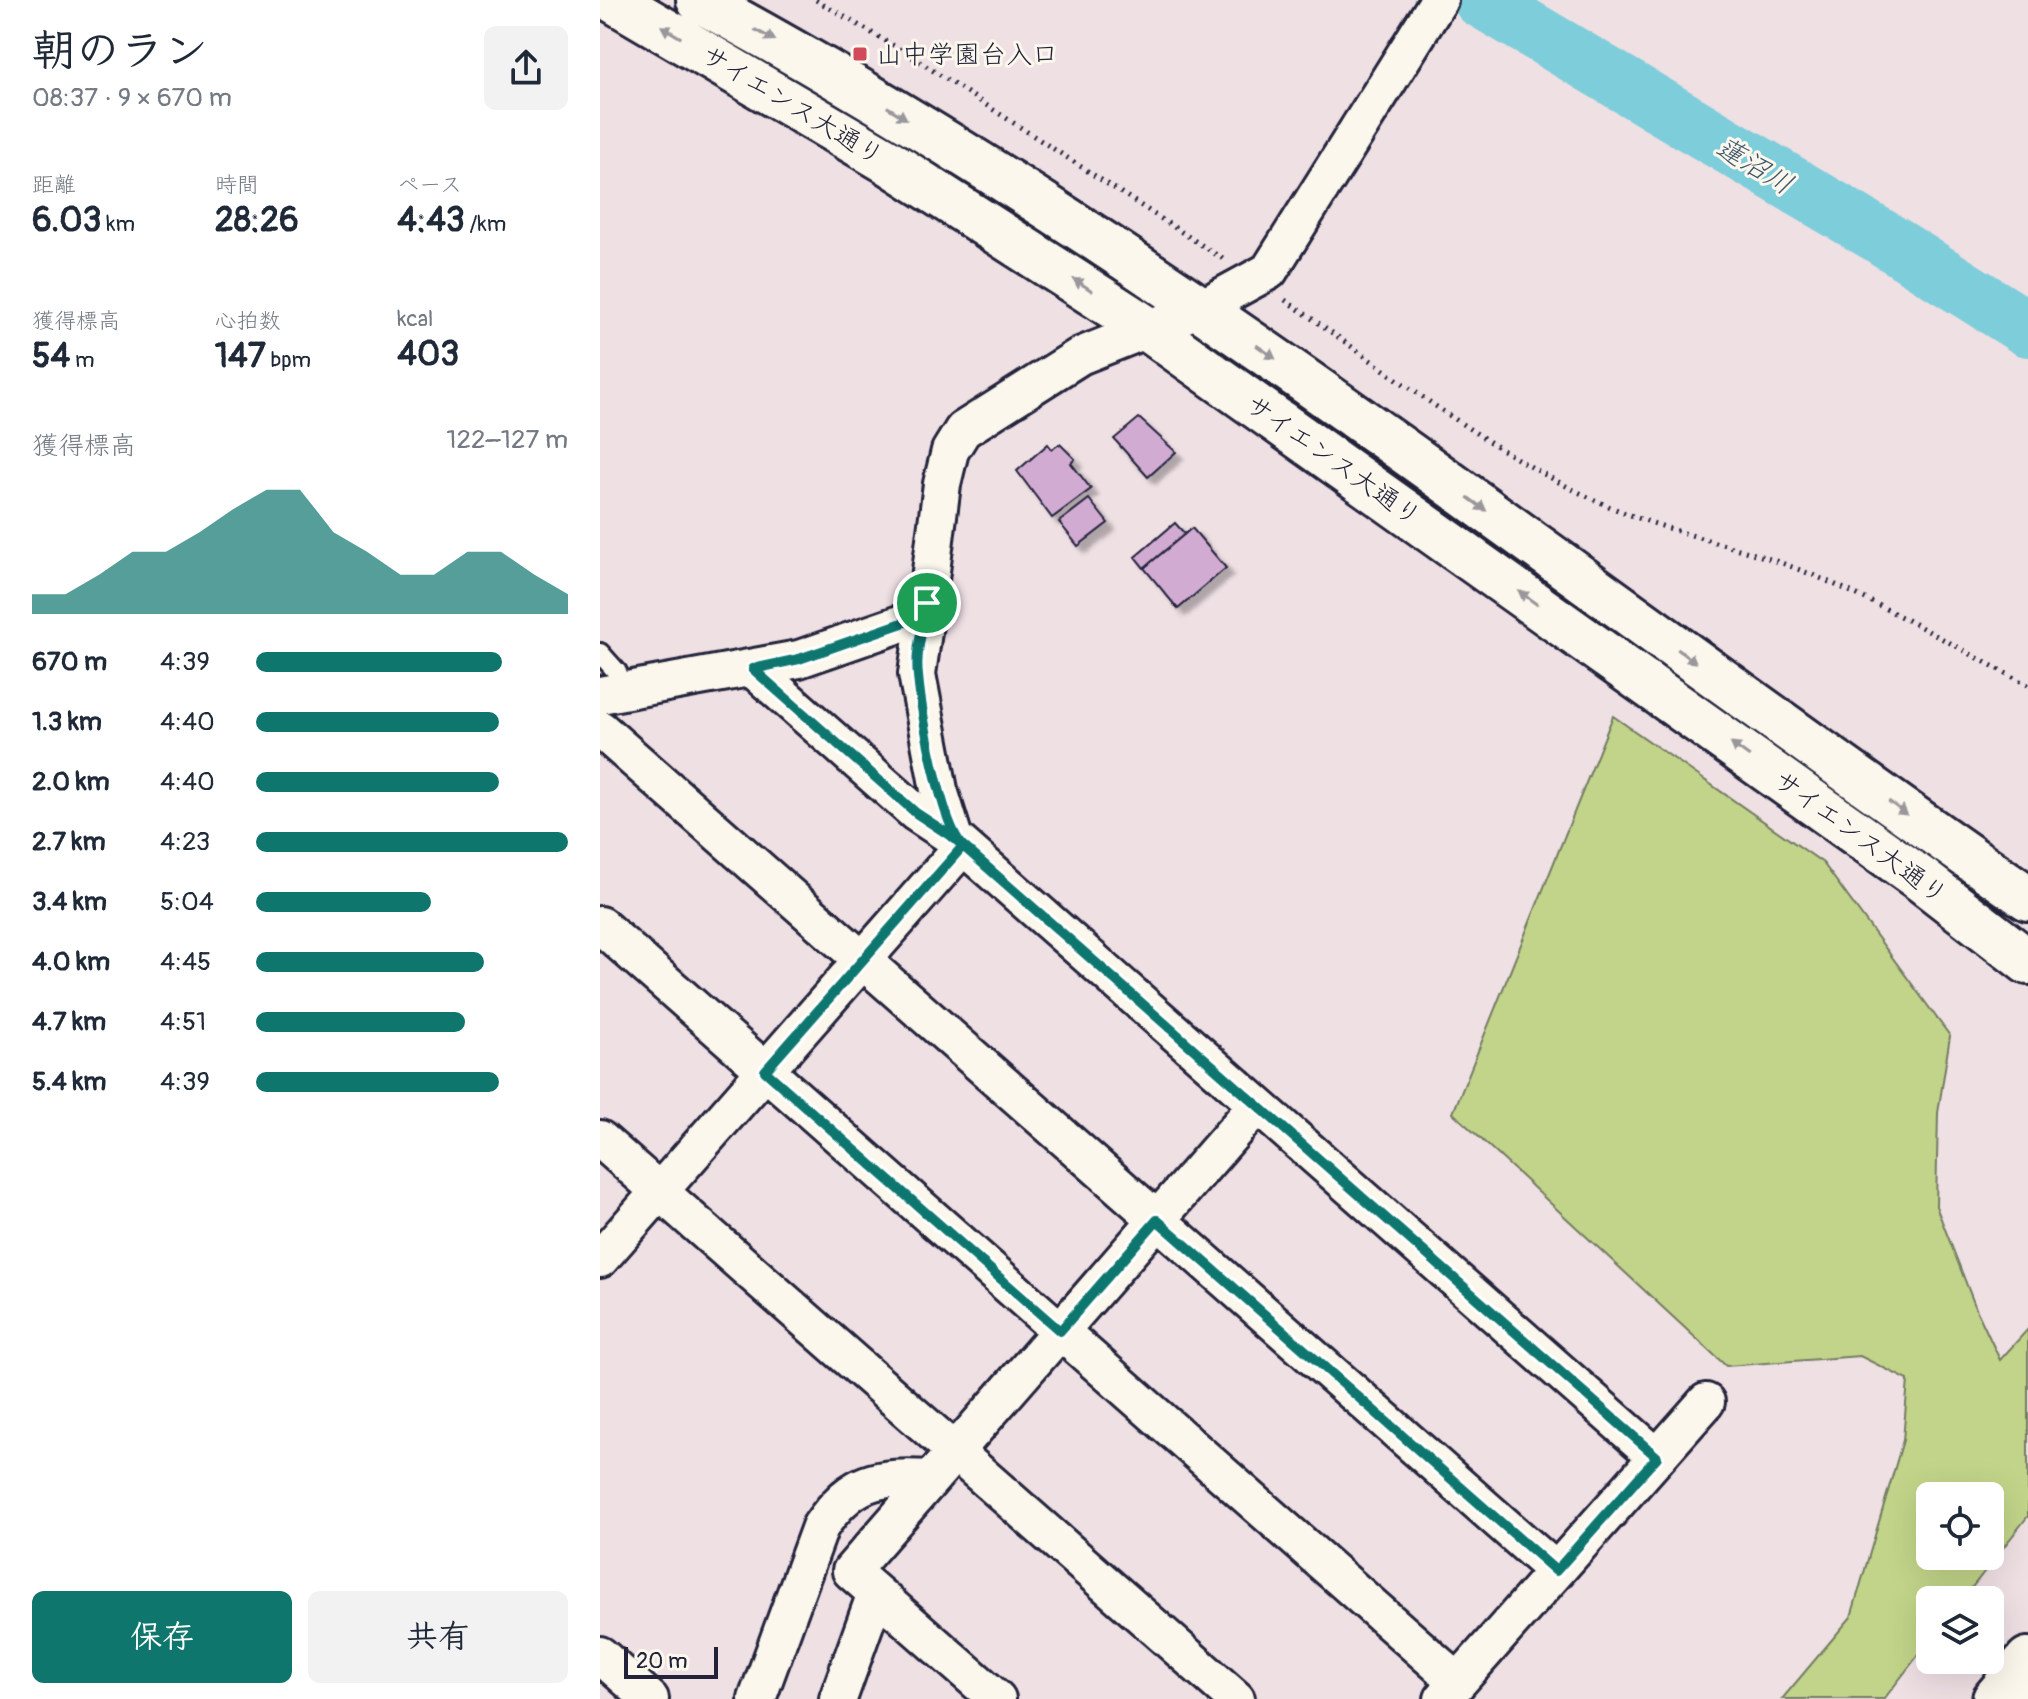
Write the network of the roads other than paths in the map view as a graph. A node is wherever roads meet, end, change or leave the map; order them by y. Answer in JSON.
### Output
{"nodes":[{"id":1,"x":613,"y":0,"type":"edge"},
{"id":2,"x":699,"y":0,"type":"edge"},
{"id":3,"x":1437,"y":2,"type":"edge"},
{"id":4,"x":1201,"y":308,"type":"junction"},
{"id":5,"x":1148,"y":329,"type":"junction"},
{"id":6,"x":927,"y":603,"type":"junction"},
{"id":7,"x":600,"y":653,"type":"edge"},
{"id":8,"x":753,"y":669,"type":"junction"},
{"id":9,"x":613,"y":693,"type":"edge"},
{"id":10,"x":600,"y":729,"type":"edge"},
{"id":11,"x":959,"y":842,"type":"junction"},
{"id":12,"x":2028,"y":898,"type":"edge"},
{"id":13,"x":600,"y":925,"type":"edge"},
{"id":14,"x":862,"y":960,"type":"junction"},
{"id":15,"x":2028,"y":962,"type":"edge"},
{"id":16,"x":765,"y":1071,"type":"junction"},
{"id":17,"x":1257,"y":1105,"type":"junction"},
{"id":18,"x":600,"y":1139,"type":"edge"},
{"id":19,"x":659,"y":1191,"type":"junction"},
{"id":20,"x":1157,"y":1220,"type":"junction"},
{"id":21,"x":600,"y":1259,"type":"edge"},
{"id":22,"x":1060,"y":1331,"type":"junction"},
{"id":23,"x":1706,"y":1402,"type":"dead end"},
{"id":24,"x":955,"y":1452,"type":"junction"},
{"id":25,"x":1657,"y":1457,"type":"junction"},
{"id":26,"x":931,"y":1479,"type":"junction"},
{"id":27,"x":1556,"y":1571,"type":"junction"},
{"id":28,"x":876,"y":1593,"type":"junction"},
{"id":29,"x":600,"y":1655,"type":"edge"},
{"id":30,"x":2028,"y":1660,"type":"edge"},
{"id":31,"x":1451,"y":1691,"type":"edge"},
{"id":32,"x":650,"y":1699,"type":"edge"},
{"id":33,"x":757,"y":1699,"type":"edge"},
{"id":34,"x":838,"y":1699,"type":"edge"},
{"id":35,"x":997,"y":1699,"type":"edge"},
{"id":36,"x":1236,"y":1699,"type":"edge"},
{"id":37,"x":1995,"y":1699,"type":"edge"}],
"edges":[{"from":5,"to":1,"type":"main road","name":"サイエンス大通り","one_way":true},
{"from":2,"to":4,"type":"main road","name":"サイエンス大通り","one_way":true},
{"from":3,"to":4,"type":"street"},
{"from":4,"to":5,"type":"street"},
{"from":4,"to":12,"type":"main road","name":"サイエンス大通り","one_way":true},
{"from":5,"to":6,"type":"street"},
{"from":15,"to":5,"type":"main road","name":"サイエンス大通り","one_way":true},
{"from":6,"to":8,"type":"street"},
{"from":6,"to":11,"type":"street"},
{"from":7,"to":9,"type":"lane"},
{"from":8,"to":9,"type":"street"},
{"from":8,"to":11,"type":"street"},
{"from":10,"to":14,"type":"street"},
{"from":11,"to":14,"type":"street"},
{"from":11,"to":17,"type":"street"},
{"from":13,"to":16,"type":"street"},
{"from":14,"to":16,"type":"street"},
{"from":14,"to":20,"type":"street"},
{"from":16,"to":19,"type":"street"},
{"from":16,"to":22,"type":"street"},
{"from":17,"to":20,"type":"street"},
{"from":17,"to":25,"type":"street"},
{"from":18,"to":19,"type":"street"},
{"from":19,"to":21,"type":"street"},
{"from":19,"to":24,"type":"street"},
{"from":20,"to":22,"type":"street"},
{"from":20,"to":27,"type":"street"},
{"from":22,"to":24,"type":"street"},
{"from":22,"to":31,"type":"street"},
{"from":23,"to":25,"type":"street"},
{"from":24,"to":26,"type":"street"},
{"from":24,"to":36,"type":"street"},
{"from":25,"to":27,"type":"street"},
{"from":26,"to":28,"type":"street"},
{"from":26,"to":33,"type":"street"},
{"from":27,"to":31,"type":"street"},
{"from":28,"to":34,"type":"street"},
{"from":28,"to":35,"type":"street"},
{"from":29,"to":32,"type":"street"},
{"from":30,"to":37,"type":"main road"}]}
